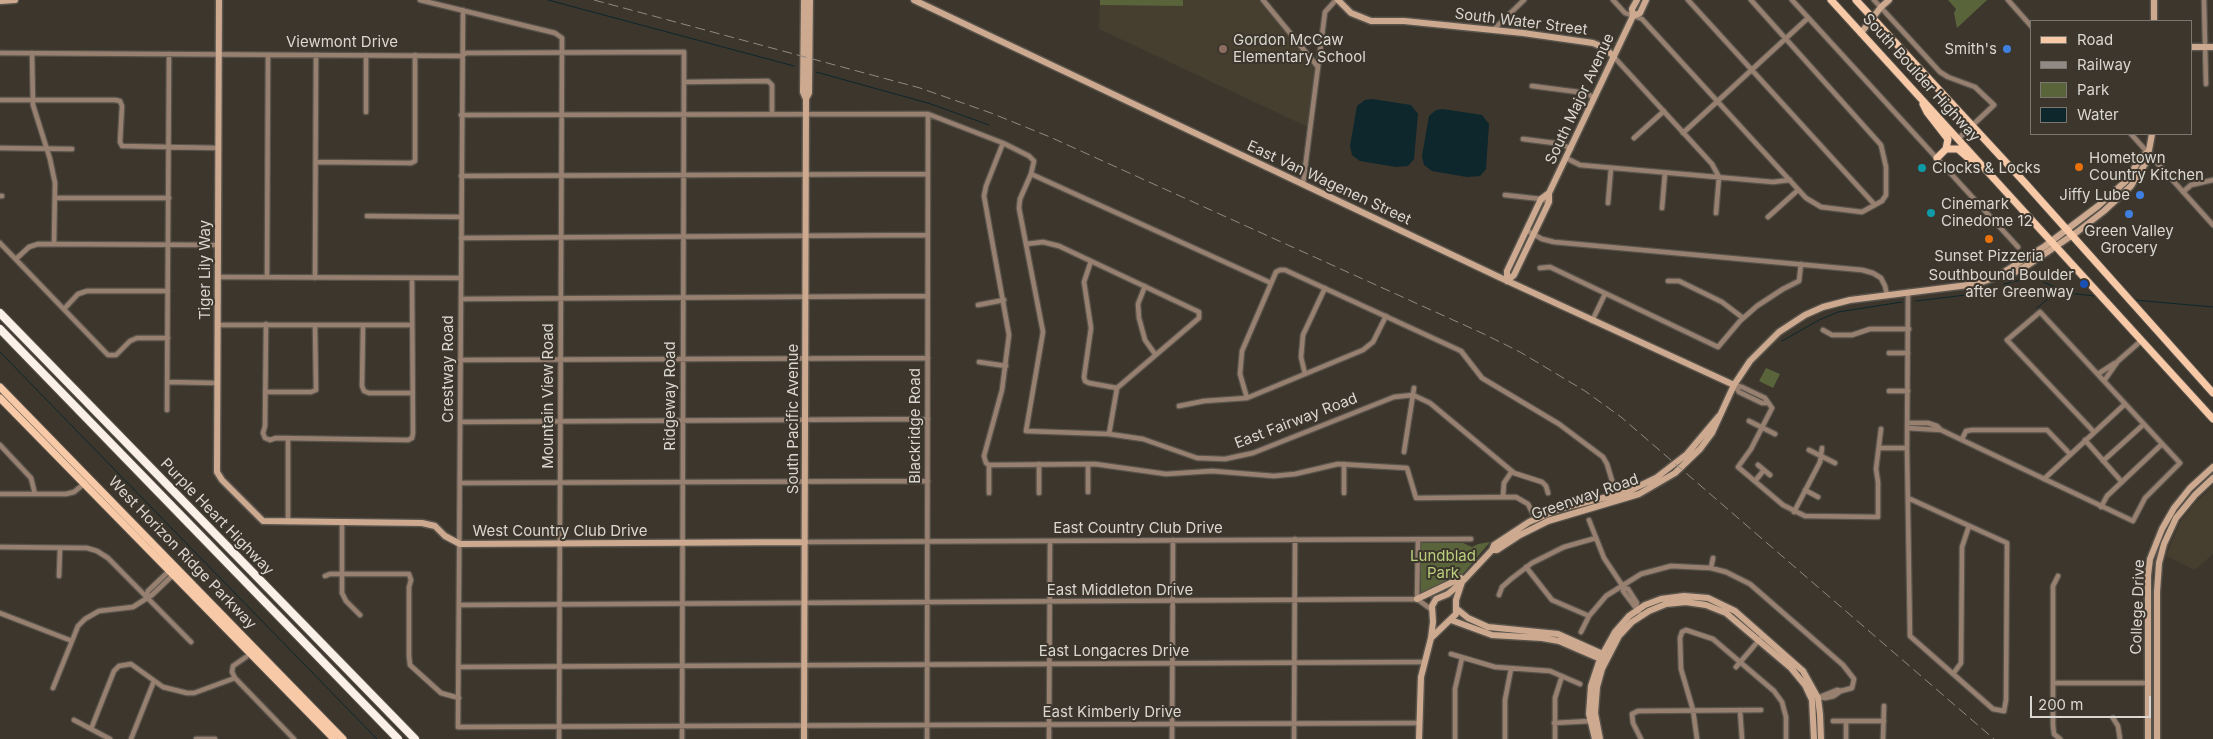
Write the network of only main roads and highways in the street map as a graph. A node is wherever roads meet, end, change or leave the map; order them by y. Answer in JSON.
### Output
{"nodes":[{"id":1,"x":15,"y":0,"type":"edge"},
{"id":2,"x":219,"y":0,"type":"edge"},
{"id":3,"x":804,"y":0,"type":"edge"},
{"id":4,"x":810,"y":0,"type":"edge"},
{"id":5,"x":914,"y":0,"type":"edge"},
{"id":6,"x":1337,"y":0,"type":"edge"},
{"id":7,"x":1637,"y":0,"type":"edge"},
{"id":8,"x":1646,"y":0,"type":"edge"},
{"id":9,"x":1831,"y":0,"type":"edge"},
{"id":10,"x":1856,"y":0,"type":"edge"},
{"id":11,"x":1889,"y":0,"type":"edge"},
{"id":12,"x":2154,"y":0,"type":"edge"},
{"id":13,"x":0,"y":1,"type":"edge"},
{"id":14,"x":1633,"y":16,"type":"junction"},
{"id":15,"x":1873,"y":18,"type":"junction"},
{"id":16,"x":2154,"y":20,"type":"edge"},
{"id":17,"x":1861,"y":33,"type":"junction"},
{"id":18,"x":2193,"y":47,"type":"edge"},
{"id":19,"x":2209,"y":47,"type":"edge"},
{"id":20,"x":1614,"y":57,"type":"junction"},
{"id":21,"x":806,"y":99,"type":"junction"},
{"id":22,"x":1921,"y":99,"type":"junction"},
{"id":23,"x":2152,"y":135,"type":"edge"},
{"id":24,"x":1946,"y":149,"type":"junction"},
{"id":25,"x":1937,"y":158,"type":"road end"},
{"id":26,"x":1990,"y":174,"type":"junction"},
{"id":27,"x":1549,"y":193,"type":"junction"},
{"id":28,"x":2068,"y":233,"type":"junction"},
{"id":29,"x":2053,"y":244,"type":"junction"},
{"id":30,"x":1507,"y":281,"type":"junction"},
{"id":31,"x":0,"y":313,"type":"edge"},
{"id":32,"x":0,"y":329,"type":"edge"},
{"id":33,"x":1734,"y":385,"type":"junction"},
{"id":34,"x":0,"y":387,"type":"edge"},
{"id":35,"x":2213,"y":394,"type":"edge"},
{"id":36,"x":0,"y":398,"type":"edge"},
{"id":37,"x":2213,"y":420,"type":"edge"},
{"id":38,"x":2213,"y":467,"type":"edge"},
{"id":39,"x":2213,"y":478,"type":"edge"},
{"id":40,"x":87,"y":481,"type":"junction"},
{"id":41,"x":262,"y":521,"type":"joint"},
{"id":42,"x":2159,"y":534,"type":"junction"},
{"id":43,"x":2167,"y":537,"type":"junction"},
{"id":44,"x":805,"y":542,"type":"junction"},
{"id":45,"x":2151,"y":556,"type":"junction"},
{"id":46,"x":174,"y":570,"type":"junction"},
{"id":47,"x":1467,"y":575,"type":"junction"},
{"id":48,"x":1462,"y":582,"type":"junction"},
{"id":49,"x":2157,"y":582,"type":"junction"},
{"id":50,"x":1444,"y":596,"type":"junction"},
{"id":51,"x":1417,"y":599,"type":"road end"},
{"id":52,"x":1457,"y":607,"type":"junction"},
{"id":53,"x":1432,"y":612,"type":"junction"},
{"id":54,"x":1449,"y":620,"type":"junction"},
{"id":55,"x":244,"y":637,"type":"junction"},
{"id":56,"x":1431,"y":638,"type":"junction"},
{"id":57,"x":2157,"y":651,"type":"junction"},
{"id":58,"x":2148,"y":653,"type":"junction"},
{"id":59,"x":250,"y":656,"type":"junction"},
{"id":60,"x":1604,"y":658,"type":"junction"},
{"id":61,"x":1816,"y":698,"type":"junction"},
{"id":62,"x":1593,"y":721,"type":"junction"},
{"id":63,"x":334,"y":739,"type":"edge"},
{"id":64,"x":343,"y":739,"type":"edge"},
{"id":65,"x":398,"y":739,"type":"edge"},
{"id":66,"x":415,"y":739,"type":"edge"},
{"id":67,"x":804,"y":739,"type":"edge"},
{"id":68,"x":1419,"y":739,"type":"edge"},
{"id":69,"x":1595,"y":739,"type":"edge"},
{"id":70,"x":1600,"y":739,"type":"edge"},
{"id":71,"x":1814,"y":739,"type":"edge"},
{"id":72,"x":1821,"y":739,"type":"edge"},
{"id":73,"x":2148,"y":739,"type":"edge"},
{"id":74,"x":2157,"y":739,"type":"edge"}],
"edges":[{"from":1,"to":13,"type":"main road"},
{"from":2,"to":41,"type":"main road","name":"Tiger Lily Way"},
{"from":3,"to":21,"type":"main road","name":"South Pacific Avenue"},
{"from":4,"to":21,"type":"main road","name":"South Pacific Avenue"},
{"from":5,"to":30,"type":"main road","name":"East Van Wagenen Street"},
{"from":6,"to":20,"type":"main road","name":"South Water Street"},
{"from":7,"to":14,"type":"main road","name":"South Major Avenue"},
{"from":8,"to":14,"type":"main road","name":"South Major Avenue"},
{"from":9,"to":17,"type":"main road","name":"South Boulder Highway"},
{"from":10,"to":15,"type":"main road","name":"South Boulder Highway"},
{"from":11,"to":15,"type":"main road"},
{"from":12,"to":16,"type":"main road"},
{"from":14,"to":20,"type":"main road","name":"South Major Avenue"},
{"from":15,"to":17,"type":"main road"},
{"from":15,"to":28,"type":"main road","name":"South Boulder Highway"},
{"from":17,"to":22,"type":"main road","name":"South Boulder Highway"},
{"from":18,"to":19,"type":"main road"},
{"from":20,"to":27,"type":"main road","name":"South Major Avenue"},
{"from":21,"to":44,"type":"main road","name":"South Pacific Avenue"},
{"from":22,"to":24,"type":"main road"},
{"from":22,"to":26,"type":"main road","name":"South Boulder Highway"},
{"from":23,"to":28,"type":"main road","name":"Greenway Road"},
{"from":24,"to":25,"type":"main road"},
{"from":24,"to":26,"type":"main road"},
{"from":26,"to":29,"type":"main road","name":"South Boulder Highway"},
{"from":27,"to":30,"type":"main road","name":"South Major Avenue"},
{"from":27,"to":30,"type":"main road","name":"South Major Avenue"},
{"from":28,"to":29,"type":"main road","name":"Greenway Road"},
{"from":28,"to":35,"type":"main road","name":"South Boulder Highway"},
{"from":29,"to":33,"type":"main road","name":"Greenway Road"},
{"from":29,"to":37,"type":"main road","name":"South Boulder Highway"},
{"from":30,"to":33,"type":"main road","name":"East Van Wagenen Street"},
{"from":31,"to":66,"type":"highway","name":"Purple Heart Highway"},
{"from":32,"to":65,"type":"highway","name":"Purple Heart Highway"},
{"from":33,"to":47,"type":"main road","name":"Greenway Road"},
{"from":34,"to":40,"type":"main road","name":"West Horizon Ridge Parkway"},
{"from":36,"to":40,"type":"main road","name":"West Horizon Ridge Parkway"},
{"from":38,"to":42,"type":"main road","name":"College Drive"},
{"from":39,"to":43,"type":"main road","name":"College Drive"},
{"from":40,"to":46,"type":"main road","name":"West Horizon Ridge Parkway"},
{"from":41,"to":44,"type":"main road","name":"West Country Club Drive"},
{"from":42,"to":43,"type":"main road"},
{"from":42,"to":45,"type":"main road","name":"College Drive"},
{"from":43,"to":49,"type":"main road","name":"College Drive"},
{"from":44,"to":67,"type":"main road","name":"South Pacific Avenue"},
{"from":45,"to":49,"type":"main road"},
{"from":45,"to":58,"type":"main road","name":"College Drive"},
{"from":46,"to":55,"type":"main road","name":"West Horizon Ridge Parkway"},
{"from":46,"to":59,"type":"main road","name":"West Horizon Ridge Parkway"},
{"from":47,"to":48,"type":"main road","name":"Greenway Road"},
{"from":47,"to":51,"type":"main road"},
{"from":48,"to":50,"type":"main road","name":"Greenway Road"},
{"from":48,"to":52,"type":"main road","name":"Greenway Road"},
{"from":49,"to":57,"type":"main road","name":"College Drive"},
{"from":50,"to":52,"type":"main road"},
{"from":50,"to":53,"type":"main road"},
{"from":52,"to":54,"type":"main road"},
{"from":52,"to":60,"type":"main road"},
{"from":53,"to":54,"type":"main road"},
{"from":53,"to":56,"type":"main road"},
{"from":54,"to":56,"type":"main road"},
{"from":54,"to":60,"type":"main road"},
{"from":55,"to":59,"type":"main road"},
{"from":55,"to":64,"type":"main road","name":"West Horizon Ridge Parkway"},
{"from":56,"to":68,"type":"main road"},
{"from":57,"to":58,"type":"main road"},
{"from":57,"to":74,"type":"main road","name":"College Drive"},
{"from":58,"to":73,"type":"main road","name":"College Drive"},
{"from":59,"to":63,"type":"main road","name":"West Horizon Ridge Parkway"},
{"from":60,"to":61,"type":"main road"},
{"from":60,"to":62,"type":"main road"},
{"from":61,"to":71,"type":"main road"},
{"from":61,"to":72,"type":"main road"},
{"from":62,"to":69,"type":"main road"},
{"from":62,"to":70,"type":"main road"}]}
